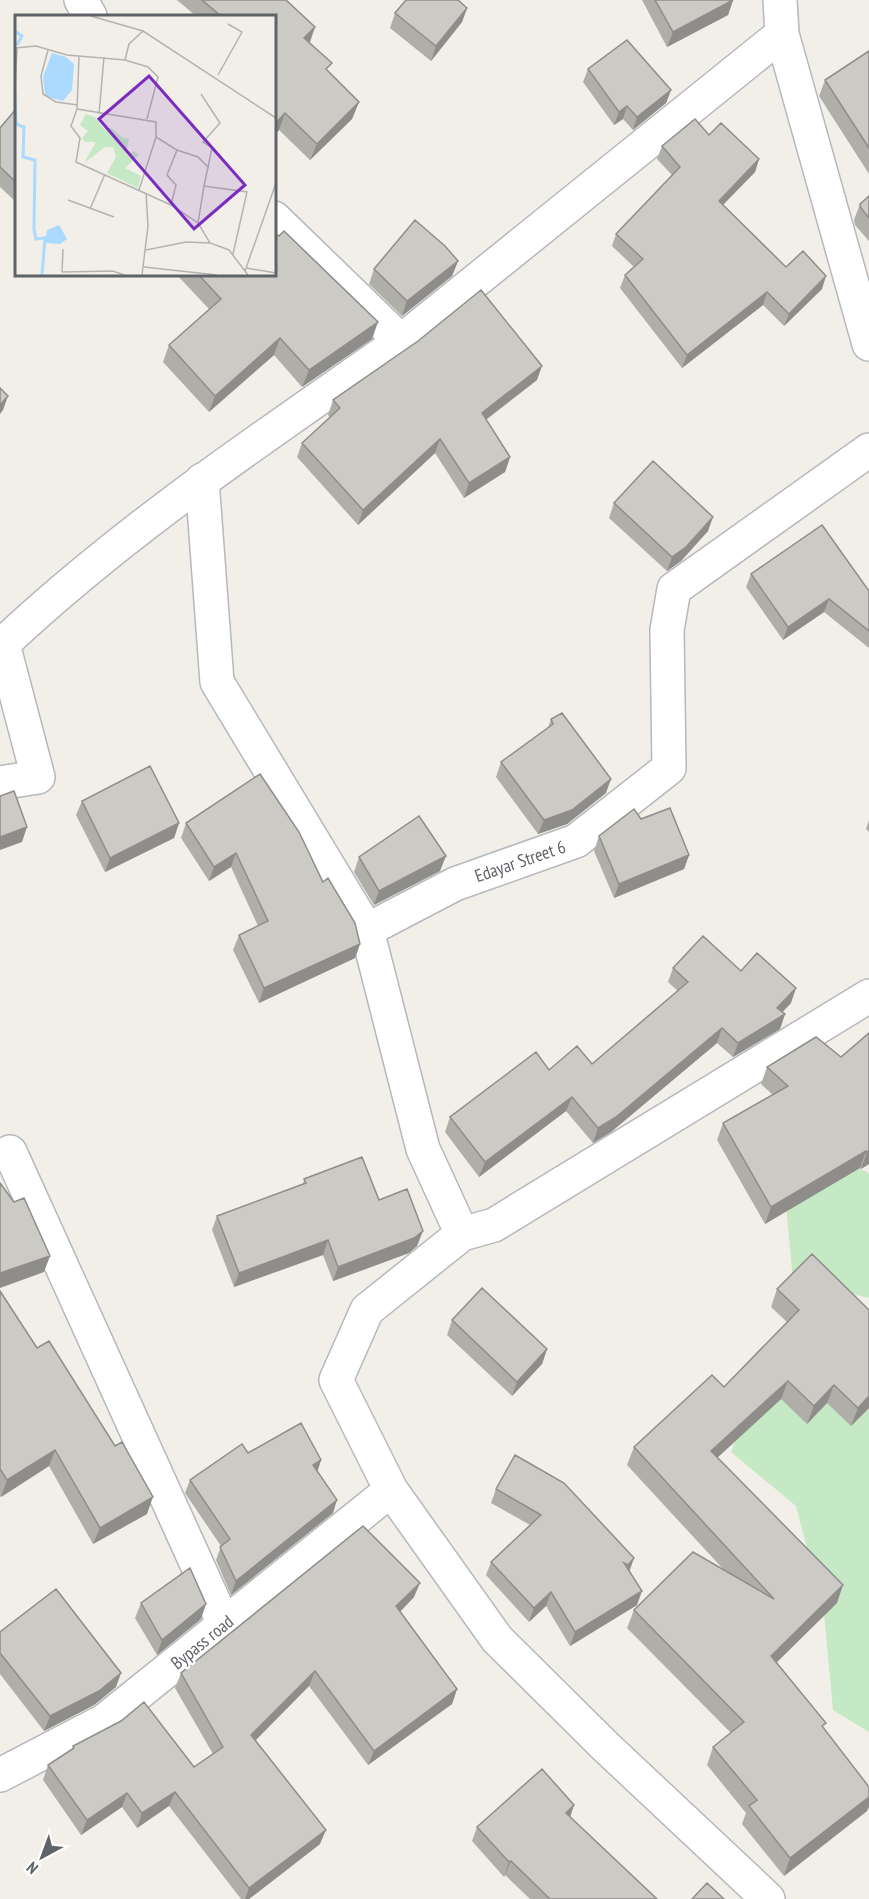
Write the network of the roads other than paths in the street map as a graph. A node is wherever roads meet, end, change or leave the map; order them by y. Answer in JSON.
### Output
{"nodes":[{"id":1,"x":81,"y":0,"type":"edge"},
{"id":2,"x":780,"y":0,"type":"edge"},
{"id":3,"x":89,"y":15,"type":"edge"},
{"id":4,"x":782,"y":34,"type":"junction"},
{"id":5,"x":276,"y":220,"type":"edge"},
{"id":6,"x":401,"y":342,"type":"junction"},
{"id":7,"x":869,"y":344,"type":"edge"},
{"id":8,"x":869,"y":450,"type":"edge"},
{"id":9,"x":202,"y":480,"type":"junction"},
{"id":10,"x":0,"y":783,"type":"edge"},
{"id":11,"x":367,"y":930,"type":"junction"},
{"id":12,"x":869,"y":996,"type":"edge"},
{"id":13,"x":10,"y":1152,"type":"dead end"},
{"id":14,"x":462,"y":1234,"type":"junction"},
{"id":15,"x":391,"y":1490,"type":"junction"},
{"id":16,"x":224,"y":1624,"type":"junction"},
{"id":17,"x":0,"y":1775,"type":"edge"},
{"id":18,"x":768,"y":1899,"type":"edge"}],
"edges":[{"from":1,"to":3,"type":"street"},
{"from":2,"to":4,"type":"street"},
{"from":4,"to":6,"type":"street"},
{"from":4,"to":7,"type":"street"},
{"from":5,"to":6,"type":"street"},
{"from":6,"to":9,"type":"street"},
{"from":8,"to":11,"type":"street","name":"Edayar Street 6"},
{"from":9,"to":10,"type":"street"},
{"from":9,"to":11,"type":"street"},
{"from":11,"to":14,"type":"street"},
{"from":12,"to":14,"type":"street"},
{"from":13,"to":16,"type":"street"},
{"from":14,"to":15,"type":"street"},
{"from":15,"to":16,"type":"street","name":"Bypass road"},
{"from":15,"to":18,"type":"street"},
{"from":16,"to":17,"type":"street","name":"Bypass road"}]}
